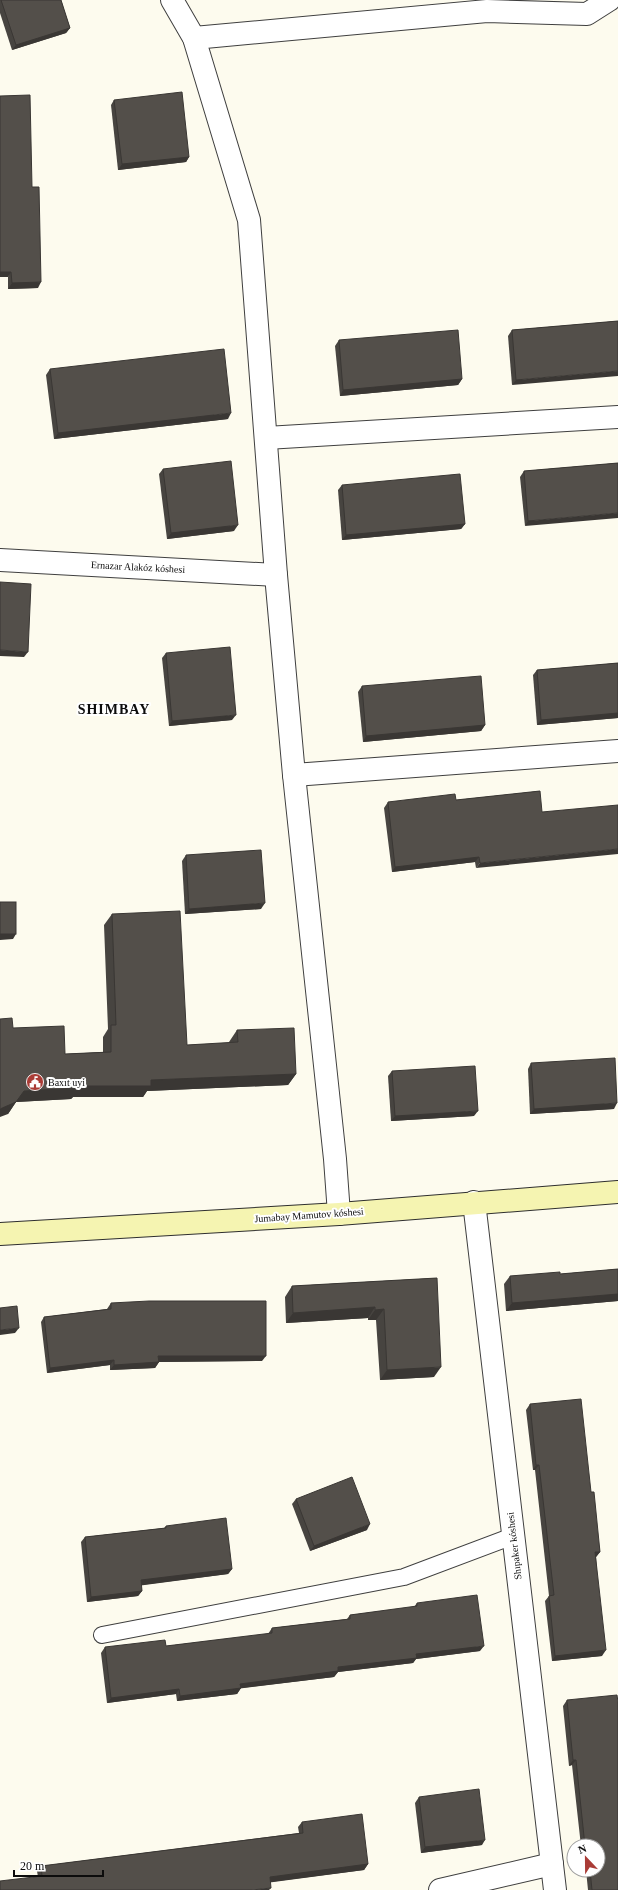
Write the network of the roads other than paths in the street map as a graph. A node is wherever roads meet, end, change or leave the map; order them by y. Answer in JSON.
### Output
{"nodes":[{"id":1,"x":172,"y":0,"type":"edge"},
{"id":2,"x":609,"y":0,"type":"edge"},
{"id":3,"x":194,"y":38,"type":"junction"},
{"id":4,"x":618,"y":417,"type":"edge"},
{"id":5,"x":266,"y":438,"type":"junction"},
{"id":6,"x":0,"y":560,"type":"edge"},
{"id":7,"x":276,"y":575,"type":"junction"},
{"id":8,"x":618,"y":750,"type":"edge"},
{"id":9,"x":294,"y":775,"type":"junction"},
{"id":10,"x":618,"y":1192,"type":"edge"},
{"id":11,"x":474,"y":1202,"type":"junction"},
{"id":12,"x":339,"y":1214,"type":"junction"},
{"id":13,"x":0,"y":1234,"type":"edge"},
{"id":14,"x":513,"y":1536,"type":"junction"},
{"id":15,"x":102,"y":1635,"type":"dead end"},
{"id":16,"x":552,"y":1864,"type":"junction"},
{"id":17,"x":440,"y":1890,"type":"edge"},
{"id":18,"x":555,"y":1890,"type":"edge"}],
"edges":[{"from":1,"to":3,"type":"street"},
{"from":2,"to":3,"type":"street"},
{"from":3,"to":5,"type":"street"},
{"from":4,"to":5,"type":"street"},
{"from":5,"to":7,"type":"street"},
{"from":6,"to":7,"type":"street","name":"Ernazar Alakóz kóshesi"},
{"from":7,"to":9,"type":"street"},
{"from":8,"to":9,"type":"street"},
{"from":9,"to":12,"type":"street"},
{"from":10,"to":11,"type":"street","name":"Jumabay Mamutov kóshesi"},
{"from":11,"to":12,"type":"street","name":"Jumabay Mamutov kóshesi"},
{"from":11,"to":14,"type":"street","name":"Shıpaker kóshesi"},
{"from":12,"to":13,"type":"street","name":"Jumabay Mamutov kóshesi"},
{"from":14,"to":15,"type":"lane"},
{"from":14,"to":16,"type":"street","name":"Shıpaker kóshesi"},
{"from":16,"to":17,"type":"street"},
{"from":16,"to":18,"type":"street","name":"Shıpaker kóshesi"}]}
